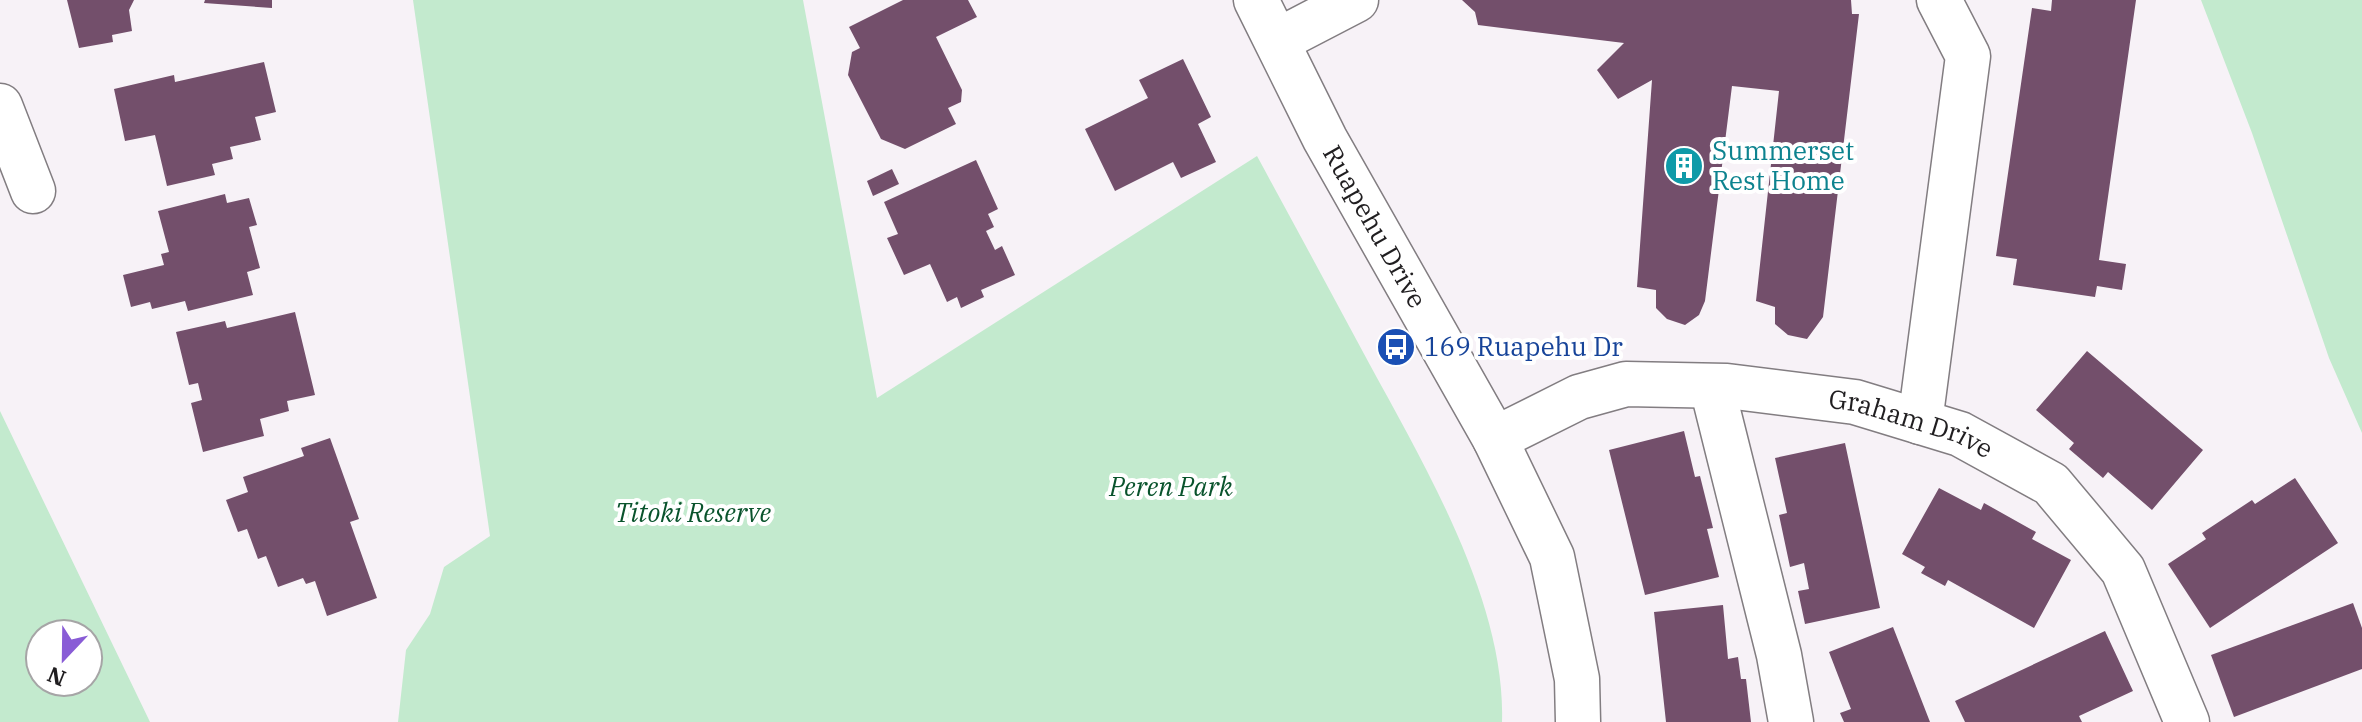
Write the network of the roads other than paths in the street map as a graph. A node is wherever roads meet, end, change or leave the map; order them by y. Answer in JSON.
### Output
{"nodes":[{"id":1,"x":1256,"y":0,"type":"edge"},
{"id":2,"x":1356,"y":0,"type":"edge"},
{"id":3,"x":1939,"y":0,"type":"edge"},
{"id":4,"x":1279,"y":40,"type":"junction"},
{"id":5,"x":0,"y":106,"type":"edge"},
{"id":6,"x":33,"y":191,"type":"dead end"},
{"id":7,"x":1712,"y":387,"type":"junction"},
{"id":8,"x":1920,"y":422,"type":"junction"},
{"id":9,"x":1495,"y":439,"type":"junction"},
{"id":10,"x":1578,"y":722,"type":"edge"},
{"id":11,"x":1791,"y":722,"type":"edge"},
{"id":12,"x":2187,"y":722,"type":"edge"}],
"edges":[{"from":1,"to":4,"type":"street","name":"Ruapehu Drive"},
{"from":2,"to":4,"type":"street"},
{"from":3,"to":8,"type":"street"},
{"from":4,"to":9,"type":"street","name":"Ruapehu Drive"},
{"from":5,"to":6,"type":"street"},
{"from":7,"to":8,"type":"street","name":"Graham Drive"},
{"from":7,"to":9,"type":"street","name":"Graham Drive"},
{"from":7,"to":11,"type":"street"},
{"from":8,"to":12,"type":"street","name":"Graham Drive"},
{"from":9,"to":10,"type":"street","name":"Ruapehu Drive"}]}
